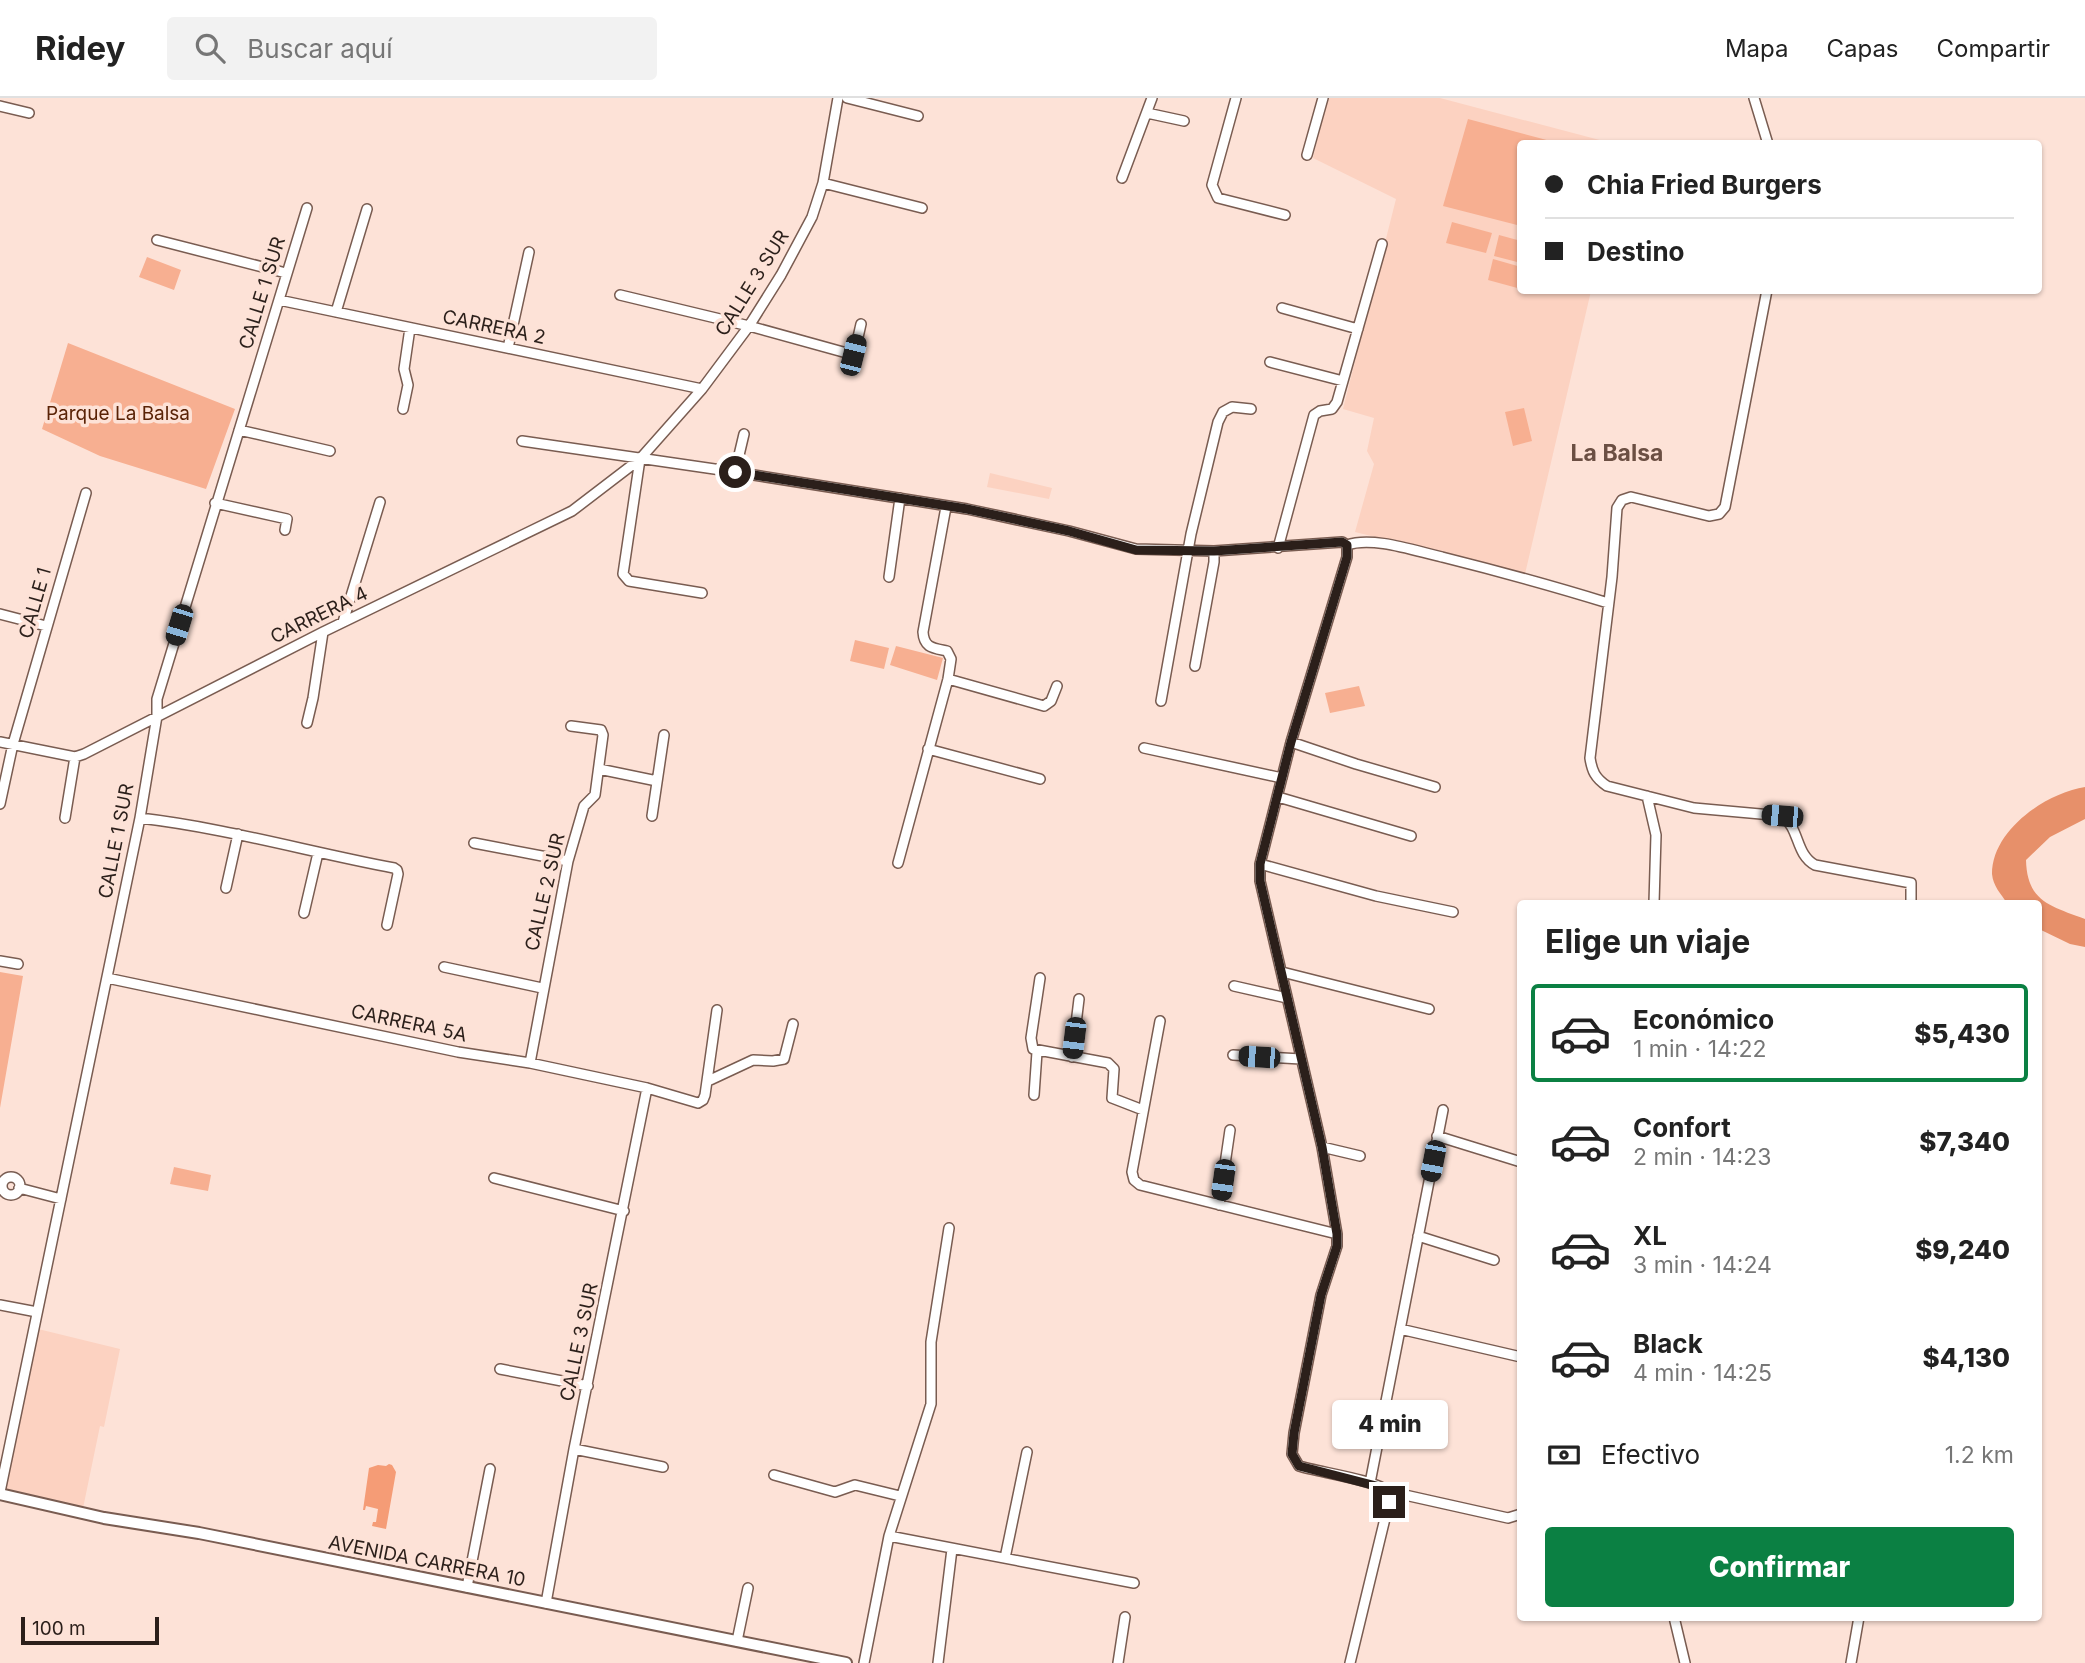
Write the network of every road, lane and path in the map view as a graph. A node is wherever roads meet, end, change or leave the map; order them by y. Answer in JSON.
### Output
{"nodes":[{"id":1,"x":838,"y":98,"type":"edge"},
{"id":2,"x":847,"y":98,"type":"edge"},
{"id":3,"x":1152,"y":98,"type":"edge"},
{"id":4,"x":1236,"y":98,"type":"edge"},
{"id":5,"x":1323,"y":98,"type":"edge"},
{"id":6,"x":1754,"y":98,"type":"edge"},
{"id":7,"x":0,"y":106,"type":"edge"},
{"id":8,"x":29,"y":113,"type":"dead end"},
{"id":9,"x":1147,"y":113,"type":"junction"},
{"id":10,"x":918,"y":116,"type":"dead end"},
{"id":11,"x":1184,"y":121,"type":"dead end"},
{"id":12,"x":1767,"y":140,"type":"edge"},
{"id":13,"x":1307,"y":155,"type":"dead end"},
{"id":14,"x":1122,"y":178,"type":"dead end"},
{"id":15,"x":823,"y":183,"type":"junction"},
{"id":16,"x":307,"y":208,"type":"dead end"},
{"id":17,"x":922,"y":208,"type":"dead end"},
{"id":18,"x":367,"y":209,"type":"dead end"},
{"id":19,"x":1285,"y":215,"type":"dead end"},
{"id":20,"x":157,"y":240,"type":"dead end"},
{"id":21,"x":1382,"y":244,"type":"dead end"},
{"id":22,"x":529,"y":252,"type":"dead end"},
{"id":23,"x":286,"y":274,"type":"junction"},
{"id":24,"x":1766,"y":294,"type":"edge"},
{"id":25,"x":620,"y":295,"type":"dead end"},
{"id":26,"x":279,"y":300,"type":"junction"},
{"id":27,"x":1282,"y":308,"type":"dead end"},
{"id":28,"x":336,"y":312,"type":"junction"},
{"id":29,"x":861,"y":324,"type":"dead end"},
{"id":30,"x":748,"y":326,"type":"junction"},
{"id":31,"x":410,"y":328,"type":"junction"},
{"id":32,"x":1358,"y":329,"type":"junction"},
{"id":33,"x":508,"y":348,"type":"junction"},
{"id":34,"x":1270,"y":362,"type":"dead end"},
{"id":35,"x":1343,"y":381,"type":"junction"},
{"id":36,"x":702,"y":389,"type":"junction"},
{"id":37,"x":403,"y":409,"type":"dead end"},
{"id":38,"x":1251,"y":409,"type":"dead end"},
{"id":39,"x":239,"y":430,"type":"junction"},
{"id":40,"x":744,"y":434,"type":"dead end"},
{"id":41,"x":522,"y":442,"type":"dead end"},
{"id":42,"x":330,"y":451,"type":"dead end"},
{"id":43,"x":640,"y":459,"type":"junction"},
{"id":44,"x":735,"y":472,"type":"junction"},
{"id":45,"x":86,"y":493,"type":"dead end"},
{"id":46,"x":900,"y":498,"type":"junction"},
{"id":47,"x":380,"y":502,"type":"dead end"},
{"id":48,"x":215,"y":503,"type":"junction"},
{"id":49,"x":946,"y":507,"type":"junction"},
{"id":50,"x":285,"y":530,"type":"dead end"},
{"id":51,"x":1347,"y":545,"type":"junction"},
{"id":52,"x":1278,"y":548,"type":"junction"},
{"id":53,"x":1188,"y":550,"type":"junction"},
{"id":54,"x":1214,"y":551,"type":"junction"},
{"id":55,"x":889,"y":577,"type":"dead end"},
{"id":56,"x":702,"y":593,"type":"dead end"},
{"id":57,"x":1608,"y":603,"type":"junction"},
{"id":58,"x":0,"y":614,"type":"edge"},
{"id":59,"x":344,"y":622,"type":"junction"},
{"id":60,"x":46,"y":626,"type":"junction"},
{"id":61,"x":323,"y":632,"type":"junction"},
{"id":62,"x":1195,"y":666,"type":"dead end"},
{"id":63,"x":948,"y":679,"type":"junction"},
{"id":64,"x":1057,"y":686,"type":"dead end"},
{"id":65,"x":1161,"y":701,"type":"dead end"},
{"id":66,"x":157,"y":716,"type":"junction"},
{"id":67,"x":307,"y":723,"type":"dead end"},
{"id":68,"x":571,"y":726,"type":"dead end"},
{"id":69,"x":664,"y":735,"type":"dead end"},
{"id":70,"x":0,"y":742,"type":"edge"},
{"id":71,"x":1291,"y":742,"type":"junction"},
{"id":72,"x":13,"y":744,"type":"junction"},
{"id":73,"x":1144,"y":748,"type":"dead end"},
{"id":74,"x":928,"y":749,"type":"junction"},
{"id":75,"x":75,"y":757,"type":"junction"},
{"id":76,"x":599,"y":769,"type":"junction"},
{"id":77,"x":1282,"y":778,"type":"junction"},
{"id":78,"x":1040,"y":779,"type":"dead end"},
{"id":79,"x":657,"y":780,"type":"junction"},
{"id":80,"x":1436,"y":787,"type":"dead end"},
{"id":81,"x":1647,"y":796,"type":"junction"},
{"id":82,"x":1278,"y":797,"type":"junction"},
{"id":83,"x":0,"y":804,"type":"edge"},
{"id":84,"x":652,"y":816,"type":"dead end"},
{"id":85,"x":65,"y":817,"type":"dead end"},
{"id":86,"x":140,"y":818,"type":"junction"},
{"id":87,"x":238,"y":834,"type":"junction"},
{"id":88,"x":1411,"y":836,"type":"dead end"},
{"id":89,"x":474,"y":843,"type":"dead end"},
{"id":90,"x":318,"y":853,"type":"junction"},
{"id":91,"x":568,"y":861,"type":"junction"},
{"id":92,"x":898,"y":863,"type":"dead end"},
{"id":93,"x":1260,"y":864,"type":"junction"},
{"id":94,"x":226,"y":888,"type":"dead end"},
{"id":95,"x":1654,"y":900,"type":"edge"},
{"id":96,"x":1911,"y":900,"type":"edge"},
{"id":97,"x":1453,"y":912,"type":"dead end"},
{"id":98,"x":304,"y":913,"type":"dead end"},
{"id":99,"x":387,"y":925,"type":"dead end"},
{"id":100,"x":0,"y":961,"type":"edge"},
{"id":101,"x":18,"y":964,"type":"dead end"},
{"id":102,"x":444,"y":967,"type":"dead end"},
{"id":103,"x":1282,"y":972,"type":"junction"},
{"id":104,"x":107,"y":978,"type":"junction"},
{"id":105,"x":1040,"y":978,"type":"dead end"},
{"id":106,"x":1234,"y":986,"type":"dead end"},
{"id":107,"x":542,"y":988,"type":"junction"},
{"id":108,"x":1287,"y":998,"type":"junction"},
{"id":109,"x":1079,"y":999,"type":"dead end"},
{"id":110,"x":1429,"y":1009,"type":"dead end"},
{"id":111,"x":717,"y":1010,"type":"dead end"},
{"id":112,"x":1160,"y":1021,"type":"dead end"},
{"id":113,"x":793,"y":1024,"type":"dead end"},
{"id":114,"x":1037,"y":1052,"type":"junction"},
{"id":115,"x":1233,"y":1055,"type":"dead end"},
{"id":116,"x":1072,"y":1057,"type":"junction"},
{"id":117,"x":1301,"y":1059,"type":"junction"},
{"id":118,"x":530,"y":1063,"type":"junction"},
{"id":119,"x":708,"y":1081,"type":"junction"},
{"id":120,"x":647,"y":1088,"type":"junction"},
{"id":121,"x":1034,"y":1095,"type":"dead end"},
{"id":122,"x":1143,"y":1110,"type":"junction"},
{"id":123,"x":1443,"y":1110,"type":"dead end"},
{"id":124,"x":1230,"y":1130,"type":"dead end"},
{"id":125,"x":1437,"y":1136,"type":"junction"},
{"id":126,"x":1322,"y":1147,"type":"junction"},
{"id":127,"x":1360,"y":1156,"type":"dead end"},
{"id":128,"x":1517,"y":1161,"type":"edge"},
{"id":129,"x":494,"y":1178,"type":"dead end"},
{"id":130,"x":1,"y":1187,"type":"edge"},
{"id":131,"x":61,"y":1199,"type":"junction"},
{"id":132,"x":1219,"y":1205,"type":"junction"},
{"id":133,"x":624,"y":1211,"type":"junction"},
{"id":134,"x":949,"y":1228,"type":"dead end"},
{"id":135,"x":1337,"y":1234,"type":"junction"},
{"id":136,"x":1418,"y":1236,"type":"junction"},
{"id":137,"x":1494,"y":1260,"type":"dead end"},
{"id":138,"x":0,"y":1305,"type":"edge"},
{"id":139,"x":37,"y":1312,"type":"junction"},
{"id":140,"x":1400,"y":1329,"type":"junction"},
{"id":141,"x":1517,"y":1356,"type":"edge"},
{"id":142,"x":500,"y":1369,"type":"dead end"},
{"id":143,"x":588,"y":1386,"type":"junction"},
{"id":144,"x":574,"y":1449,"type":"junction"},
{"id":145,"x":1027,"y":1452,"type":"dead end"},
{"id":146,"x":663,"y":1467,"type":"dead end"},
{"id":147,"x":490,"y":1469,"type":"dead end"},
{"id":148,"x":774,"y":1475,"type":"dead end"},
{"id":149,"x":1370,"y":1483,"type":"junction"},
{"id":150,"x":1387,"y":1491,"type":"junction"},
{"id":151,"x":0,"y":1493,"type":"edge"},
{"id":152,"x":900,"y":1496,"type":"junction"},
{"id":153,"x":1517,"y":1515,"type":"edge"},
{"id":154,"x":889,"y":1536,"type":"junction"},
{"id":155,"x":952,"y":1549,"type":"junction"},
{"id":156,"x":1005,"y":1558,"type":"junction"},
{"id":157,"x":1134,"y":1583,"type":"dead end"},
{"id":158,"x":467,"y":1587,"type":"junction"},
{"id":159,"x":748,"y":1588,"type":"dead end"},
{"id":160,"x":546,"y":1603,"type":"junction"},
{"id":161,"x":1125,"y":1617,"type":"dead end"},
{"id":162,"x":1675,"y":1621,"type":"edge"},
{"id":163,"x":1858,"y":1621,"type":"edge"},
{"id":164,"x":737,"y":1641,"type":"junction"},
{"id":165,"x":829,"y":1661,"type":"edge"},
{"id":166,"x":846,"y":1663,"type":"edge"},
{"id":167,"x":864,"y":1663,"type":"edge"},
{"id":168,"x":938,"y":1663,"type":"edge"},
{"id":169,"x":1118,"y":1663,"type":"edge"},
{"id":170,"x":1350,"y":1663,"type":"edge"},
{"id":171,"x":1685,"y":1663,"type":"edge"},
{"id":172,"x":1852,"y":1663,"type":"edge"}],
"edges":[{"from":1,"to":15,"type":"street","name":"CALLE 3 SUR"},
{"from":2,"to":10,"type":"street"},
{"from":3,"to":9,"type":"street"},
{"from":4,"to":19,"type":"street"},
{"from":5,"to":13,"type":"street"},
{"from":6,"to":12,"type":"street"},
{"from":7,"to":8,"type":"street"},
{"from":9,"to":11,"type":"street"},
{"from":9,"to":14,"type":"street"},
{"from":15,"to":17,"type":"street"},
{"from":15,"to":30,"type":"street","name":"CALLE 3 SUR"},
{"from":16,"to":23,"type":"street","name":"CALLE 1 SUR"},
{"from":18,"to":28,"type":"street"},
{"from":20,"to":23,"type":"street"},
{"from":21,"to":32,"type":"street"},
{"from":22,"to":33,"type":"street"},
{"from":23,"to":26,"type":"street","name":"CALLE 1 SUR"},
{"from":24,"to":57,"type":"street"},
{"from":25,"to":30,"type":"street"},
{"from":26,"to":28,"type":"street","name":"CARRERA 2"},
{"from":26,"to":39,"type":"street","name":"CALLE 1 SUR"},
{"from":27,"to":32,"type":"street"},
{"from":28,"to":31,"type":"street","name":"CARRERA 2"},
{"from":29,"to":30,"type":"street"},
{"from":30,"to":36,"type":"street","name":"CALLE 3 SUR"},
{"from":31,"to":33,"type":"street","name":"CARRERA 2"},
{"from":31,"to":37,"type":"street"},
{"from":32,"to":35,"type":"street"},
{"from":33,"to":36,"type":"street","name":"CARRERA 2"},
{"from":34,"to":35,"type":"street"},
{"from":35,"to":52,"type":"street"},
{"from":36,"to":43,"type":"street","name":"CALLE 3 SUR"},
{"from":38,"to":53,"type":"street"},
{"from":39,"to":42,"type":"street"},
{"from":39,"to":48,"type":"street","name":"CALLE 1 SUR"},
{"from":40,"to":44,"type":"street"},
{"from":41,"to":43,"type":"street"},
{"from":43,"to":44,"type":"street"},
{"from":43,"to":56,"type":"street"},
{"from":43,"to":59,"type":"street","name":"CARRERA 4"},
{"from":44,"to":46,"type":"street"},
{"from":45,"to":60,"type":"street","name":"CALLE 1"},
{"from":46,"to":49,"type":"street"},
{"from":46,"to":55,"type":"street"},
{"from":47,"to":59,"type":"street"},
{"from":48,"to":50,"type":"street"},
{"from":48,"to":66,"type":"street","name":"CALLE 1 SUR"},
{"from":49,"to":53,"type":"street"},
{"from":49,"to":63,"type":"street"},
{"from":51,"to":52,"type":"street"},
{"from":51,"to":57,"type":"street"},
{"from":51,"to":71,"type":"street"},
{"from":52,"to":54,"type":"street"},
{"from":53,"to":54,"type":"street"},
{"from":53,"to":65,"type":"street"},
{"from":54,"to":62,"type":"street"},
{"from":57,"to":81,"type":"street"},
{"from":58,"to":60,"type":"street"},
{"from":59,"to":61,"type":"street","name":"CARRERA 4"},
{"from":60,"to":72,"type":"street","name":"CALLE 1"},
{"from":61,"to":66,"type":"street","name":"CARRERA 4"},
{"from":61,"to":67,"type":"street"},
{"from":63,"to":64,"type":"street"},
{"from":63,"to":74,"type":"street"},
{"from":66,"to":75,"type":"street","name":"CARRERA 4"},
{"from":66,"to":86,"type":"street","name":"CALLE 1 SUR"},
{"from":68,"to":76,"type":"street","name":"CALLE 2 SUR"},
{"from":69,"to":79,"type":"street"},
{"from":70,"to":72,"type":"street"},
{"from":71,"to":77,"type":"street"},
{"from":71,"to":80,"type":"street"},
{"from":72,"to":75,"type":"street"},
{"from":72,"to":83,"type":"street","name":"CALLE 1"},
{"from":73,"to":77,"type":"street"},
{"from":74,"to":78,"type":"street"},
{"from":74,"to":92,"type":"street"},
{"from":75,"to":85,"type":"street"},
{"from":76,"to":79,"type":"street"},
{"from":76,"to":91,"type":"street","name":"CALLE 2 SUR"},
{"from":77,"to":82,"type":"street"},
{"from":79,"to":84,"type":"street"},
{"from":81,"to":95,"type":"street"},
{"from":81,"to":96,"type":"street"},
{"from":82,"to":88,"type":"street"},
{"from":82,"to":93,"type":"street"},
{"from":86,"to":87,"type":"street"},
{"from":86,"to":104,"type":"street","name":"CALLE 1 SUR"},
{"from":87,"to":90,"type":"street"},
{"from":87,"to":94,"type":"street"},
{"from":89,"to":91,"type":"street"},
{"from":90,"to":98,"type":"street"},
{"from":90,"to":99,"type":"street"},
{"from":91,"to":107,"type":"street","name":"CALLE 2 SUR"},
{"from":93,"to":97,"type":"street"},
{"from":93,"to":103,"type":"street"},
{"from":100,"to":101,"type":"street"},
{"from":102,"to":107,"type":"street"},
{"from":103,"to":108,"type":"street"},
{"from":103,"to":110,"type":"street"},
{"from":104,"to":118,"type":"street","name":"CARRERA 5A"},
{"from":104,"to":131,"type":"street","name":"CALLE 1 SUR"},
{"from":105,"to":114,"type":"street"},
{"from":106,"to":108,"type":"street"},
{"from":107,"to":118,"type":"street","name":"CALLE 2 SUR"},
{"from":108,"to":117,"type":"street"},
{"from":109,"to":116,"type":"street"},
{"from":111,"to":119,"type":"street"},
{"from":112,"to":122,"type":"street"},
{"from":113,"to":119,"type":"street"},
{"from":114,"to":116,"type":"street"},
{"from":114,"to":121,"type":"street"},
{"from":115,"to":117,"type":"street"},
{"from":116,"to":122,"type":"street"},
{"from":117,"to":126,"type":"street"},
{"from":118,"to":120,"type":"street","name":"CARRERA 5A"},
{"from":119,"to":120,"type":"street","name":"CARRERA 5A"},
{"from":120,"to":133,"type":"street","name":"CALLE 3 SUR"},
{"from":122,"to":132,"type":"street"},
{"from":123,"to":125,"type":"street"},
{"from":124,"to":132,"type":"street"},
{"from":125,"to":128,"type":"street"},
{"from":125,"to":136,"type":"street"},
{"from":126,"to":127,"type":"street"},
{"from":126,"to":135,"type":"street"},
{"from":129,"to":133,"type":"street"},
{"from":130,"to":131,"type":"street"},
{"from":131,"to":139,"type":"street","name":"CALLE 1 SUR"},
{"from":132,"to":135,"type":"street"},
{"from":133,"to":143,"type":"street","name":"CALLE 3 SUR"},
{"from":134,"to":152,"type":"street"},
{"from":135,"to":149,"type":"street"},
{"from":136,"to":137,"type":"street"},
{"from":136,"to":140,"type":"street"},
{"from":138,"to":139,"type":"street"},
{"from":139,"to":151,"type":"street","name":"CALLE 1 SUR"},
{"from":140,"to":141,"type":"street"},
{"from":140,"to":149,"type":"street"},
{"from":142,"to":143,"type":"street"},
{"from":143,"to":144,"type":"street","name":"CALLE 3 SUR"},
{"from":144,"to":146,"type":"street"},
{"from":144,"to":160,"type":"street","name":"CALLE 3 SUR"},
{"from":145,"to":156,"type":"street"},
{"from":147,"to":158,"type":"street"},
{"from":148,"to":152,"type":"street"},
{"from":149,"to":150,"type":"street"},
{"from":150,"to":153,"type":"street"},
{"from":150,"to":170,"type":"street"},
{"from":151,"to":158,"type":"street","name":"AVENIDA CARRERA 10"},
{"from":152,"to":154,"type":"street"},
{"from":154,"to":155,"type":"street"},
{"from":154,"to":167,"type":"street"},
{"from":155,"to":156,"type":"street"},
{"from":155,"to":168,"type":"street"},
{"from":156,"to":157,"type":"street"},
{"from":158,"to":160,"type":"street","name":"AVENIDA CARRERA 10"},
{"from":159,"to":164,"type":"street"},
{"from":160,"to":164,"type":"street","name":"AVENIDA CARRERA 10"},
{"from":161,"to":169,"type":"street"},
{"from":162,"to":171,"type":"street"},
{"from":163,"to":172,"type":"street"},
{"from":164,"to":165,"type":"street","name":"AVENIDA CARRERA 10"},
{"from":165,"to":166,"type":"street","name":"AVENIDA CARRERA 10"}]}
